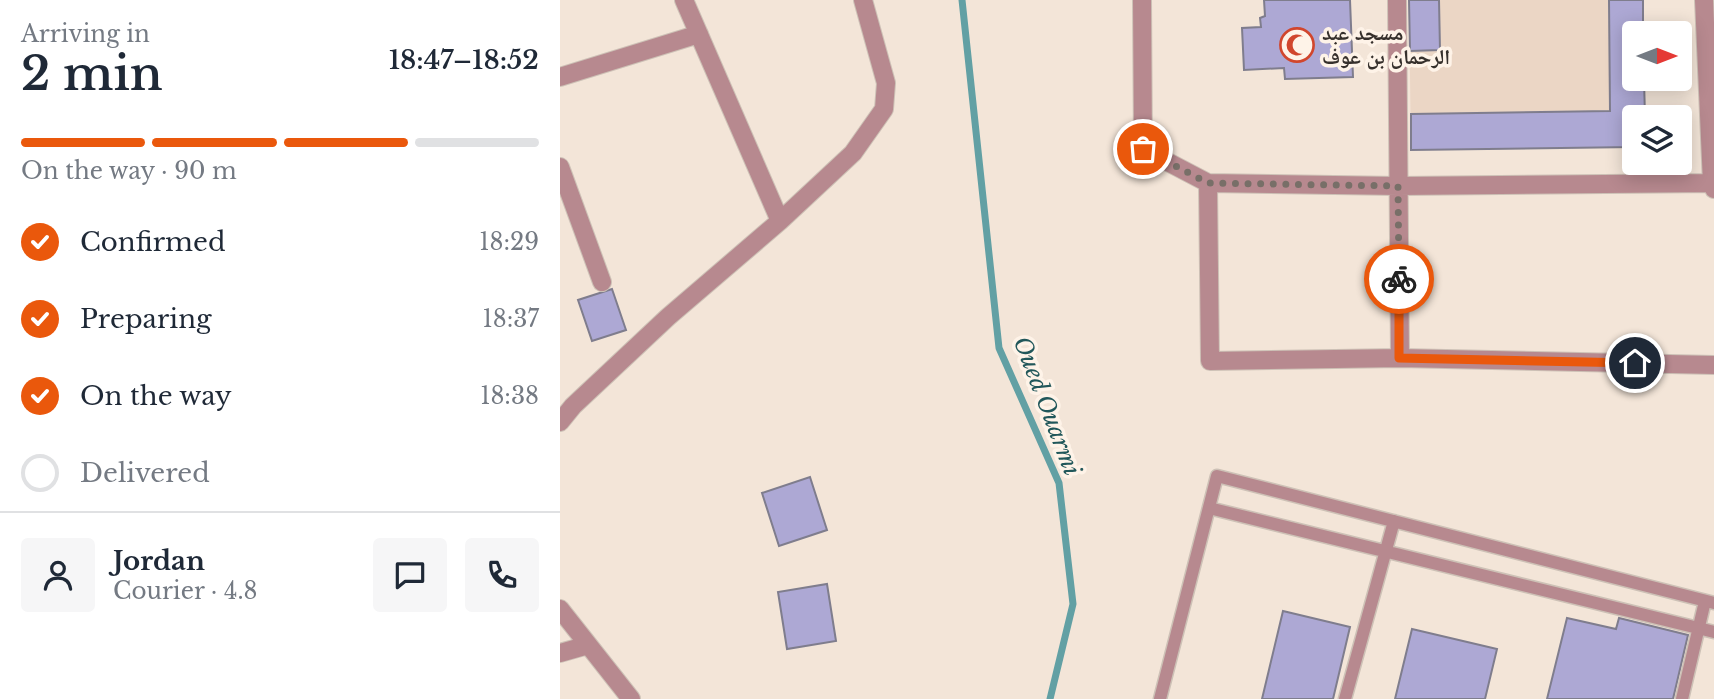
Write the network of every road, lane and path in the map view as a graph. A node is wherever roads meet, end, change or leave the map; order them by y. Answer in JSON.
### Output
{"nodes":[{"id":1,"x":684,"y":0,"type":"edge"},
{"id":2,"x":863,"y":0,"type":"edge"},
{"id":3,"x":1142,"y":0,"type":"edge"},
{"id":4,"x":1397,"y":0,"type":"edge"},
{"id":5,"x":1704,"y":0,"type":"edge"},
{"id":6,"x":699,"y":34,"type":"junction"},
{"id":7,"x":560,"y":77,"type":"edge"},
{"id":8,"x":560,"y":167,"type":"edge"},
{"id":9,"x":1208,"y":183,"type":"junction"},
{"id":10,"x":1398,"y":186,"type":"junction"},
{"id":11,"x":1713,"y":186,"type":"edge"},
{"id":12,"x":780,"y":221,"type":"junction"},
{"id":13,"x":602,"y":282,"type":"dead end"},
{"id":14,"x":1399,"y":358,"type":"junction"},
{"id":15,"x":1714,"y":365,"type":"edge"},
{"id":16,"x":560,"y":422,"type":"edge"},
{"id":17,"x":1209,"y":508,"type":"junction"},
{"id":18,"x":1394,"y":521,"type":"junction"},
{"id":19,"x":1385,"y":551,"type":"junction"},
{"id":20,"x":1709,"y":602,"type":"edge"},
{"id":21,"x":560,"y":609,"type":"edge"},
{"id":22,"x":1698,"y":629,"type":"junction"},
{"id":23,"x":1714,"y":632,"type":"edge"},
{"id":24,"x":588,"y":645,"type":"junction"},
{"id":25,"x":560,"y":653,"type":"edge"},
{"id":26,"x":631,"y":699,"type":"edge"},
{"id":27,"x":1160,"y":699,"type":"edge"},
{"id":28,"x":1345,"y":699,"type":"edge"},
{"id":29,"x":1682,"y":699,"type":"edge"}],
"edges":[{"from":1,"to":6,"type":"street"},
{"from":2,"to":12,"type":"street"},
{"from":3,"to":9,"type":"street"},
{"from":4,"to":10,"type":"street"},
{"from":5,"to":11,"type":"street"},
{"from":6,"to":7,"type":"street"},
{"from":6,"to":12,"type":"street"},
{"from":8,"to":13,"type":"street"},
{"from":9,"to":10,"type":"street"},
{"from":9,"to":14,"type":"street"},
{"from":10,"to":11,"type":"street"},
{"from":10,"to":14,"type":"street"},
{"from":12,"to":16,"type":"street"},
{"from":14,"to":15,"type":"street"},
{"from":17,"to":18,"type":"lane"},
{"from":17,"to":19,"type":"lane"},
{"from":17,"to":27,"type":"lane"},
{"from":18,"to":19,"type":"lane"},
{"from":18,"to":20,"type":"lane"},
{"from":19,"to":22,"type":"lane"},
{"from":19,"to":28,"type":"lane"},
{"from":20,"to":22,"type":"lane"},
{"from":21,"to":24,"type":"street"},
{"from":22,"to":23,"type":"lane"},
{"from":22,"to":29,"type":"lane"},
{"from":24,"to":25,"type":"street"},
{"from":24,"to":26,"type":"street"}]}
